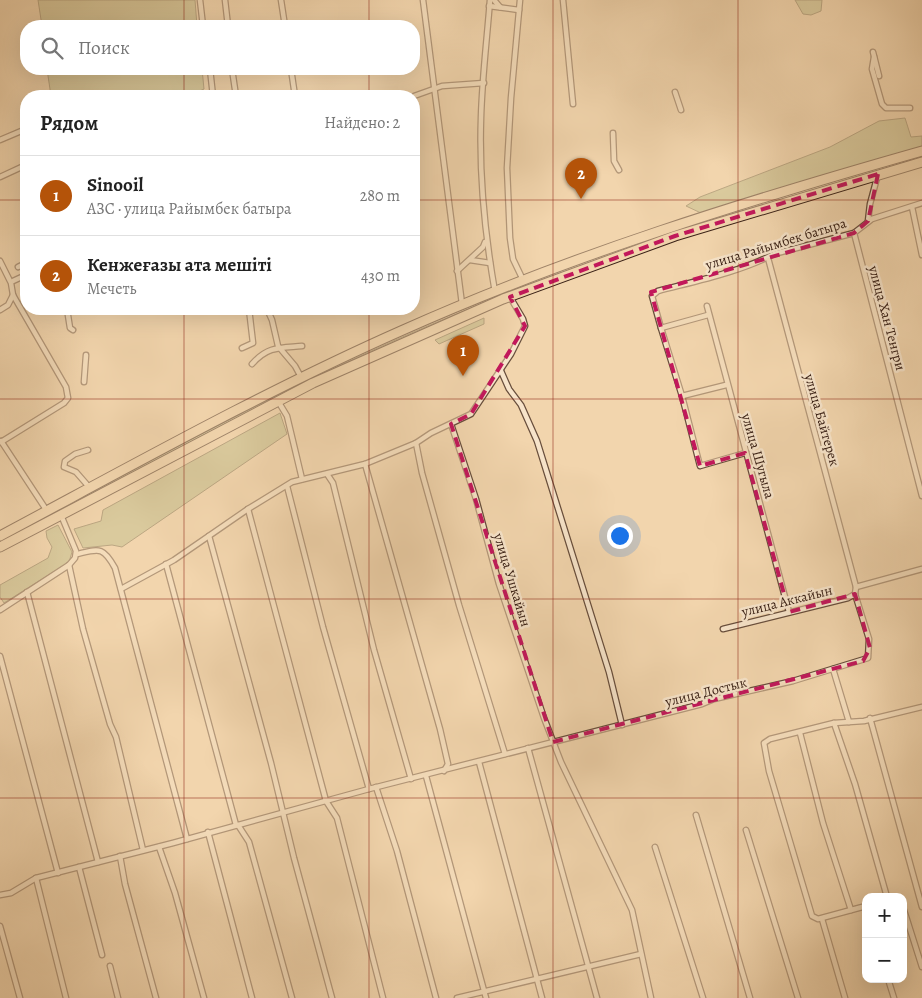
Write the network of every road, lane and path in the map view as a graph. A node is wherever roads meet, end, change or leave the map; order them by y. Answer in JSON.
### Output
{"nodes":[{"id":1,"x":200,"y":0,"type":"edge"},
{"id":2,"x":225,"y":0,"type":"edge"},
{"id":3,"x":281,"y":0,"type":"edge"},
{"id":4,"x":424,"y":0,"type":"edge"},
{"id":5,"x":490,"y":0,"type":"edge"},
{"id":6,"x":494,"y":0,"type":"edge"},
{"id":7,"x":520,"y":0,"type":"edge"},
{"id":8,"x":563,"y":0,"type":"edge"},
{"id":9,"x":489,"y":6,"type":"junction"},
{"id":10,"x":501,"y":7,"type":"junction"},
{"id":11,"x":519,"y":10,"type":"junction"},
{"id":12,"x":202,"y":20,"type":"edge"},
{"id":13,"x":227,"y":20,"type":"edge"},
{"id":14,"x":284,"y":20,"type":"edge"},
{"id":15,"x":211,"y":75,"type":"edge"},
{"id":16,"x":233,"y":75,"type":"edge"},
{"id":17,"x":292,"y":75,"type":"edge"},
{"id":18,"x":880,"y":76,"type":"dead end"},
{"id":19,"x":484,"y":83,"type":"junction"},
{"id":20,"x":213,"y":90,"type":"edge"},
{"id":21,"x":235,"y":90,"type":"edge"},
{"id":22,"x":294,"y":90,"type":"edge"},
{"id":23,"x":434,"y":90,"type":"junction"},
{"id":24,"x":675,"y":92,"type":"dead end"},
{"id":25,"x":420,"y":94,"type":"edge"},
{"id":26,"x":573,"y":104,"type":"dead end"},
{"id":27,"x":910,"y":108,"type":"dead end"},
{"id":28,"x":681,"y":110,"type":"dead end"},
{"id":29,"x":20,"y":132,"type":"edge"},
{"id":30,"x":613,"y":133,"type":"dead end"},
{"id":31,"x":0,"y":140,"type":"edge"},
{"id":32,"x":922,"y":152,"type":"edge"},
{"id":33,"x":922,"y":162,"type":"edge"},
{"id":34,"x":20,"y":168,"type":"edge"},
{"id":35,"x":619,"y":170,"type":"dead end"},
{"id":36,"x":878,"y":174,"type":"junction"},
{"id":37,"x":0,"y":178,"type":"edge"},
{"id":38,"x":922,"y":203,"type":"edge"},
{"id":39,"x":912,"y":208,"type":"junction"},
{"id":40,"x":868,"y":222,"type":"junction"},
{"id":41,"x":854,"y":233,"type":"junction"},
{"id":42,"x":486,"y":239,"type":"junction"},
{"id":43,"x":922,"y":255,"type":"edge"},
{"id":44,"x":768,"y":258,"type":"junction"},
{"id":45,"x":469,"y":260,"type":"junction"},
{"id":46,"x":0,"y":261,"type":"edge"},
{"id":47,"x":490,"y":263,"type":"junction"},
{"id":48,"x":458,"y":271,"type":"junction"},
{"id":49,"x":20,"y":278,"type":"edge"},
{"id":50,"x":523,"y":280,"type":"junction"},
{"id":51,"x":13,"y":281,"type":"dead end"},
{"id":52,"x":13,"y":295,"type":"junction"},
{"id":53,"x":502,"y":295,"type":"junction"},
{"id":54,"x":462,"y":305,"type":"junction"},
{"id":55,"x":706,"y":306,"type":"dead end"},
{"id":56,"x":20,"y":307,"type":"edge"},
{"id":57,"x":0,"y":310,"type":"edge"},
{"id":58,"x":25,"y":315,"type":"edge"},
{"id":59,"x":68,"y":315,"type":"edge"},
{"id":60,"x":250,"y":315,"type":"edge"},
{"id":61,"x":270,"y":315,"type":"edge"},
{"id":62,"x":708,"y":315,"type":"junction"},
{"id":63,"x":661,"y":328,"type":"junction"},
{"id":64,"x":73,"y":330,"type":"dead end"},
{"id":65,"x":278,"y":346,"type":"junction"},
{"id":66,"x":302,"y":346,"type":"dead end"},
{"id":67,"x":242,"y":348,"type":"dead end"},
{"id":68,"x":86,"y":355,"type":"dead end"},
{"id":69,"x":252,"y":364,"type":"dead end"},
{"id":70,"x":500,"y":371,"type":"junction"},
{"id":71,"x":301,"y":377,"type":"junction"},
{"id":72,"x":84,"y":382,"type":"dead end"},
{"id":73,"x":726,"y":385,"type":"junction"},
{"id":74,"x":682,"y":396,"type":"junction"},
{"id":75,"x":278,"y":401,"type":"junction"},
{"id":76,"x":451,"y":424,"type":"junction"},
{"id":77,"x":1,"y":441,"type":"edge"},
{"id":78,"x":416,"y":443,"type":"junction"},
{"id":79,"x":6,"y":450,"type":"junction"},
{"id":80,"x":88,"y":450,"type":"dead end"},
{"id":81,"x":0,"y":453,"type":"edge"},
{"id":82,"x":745,"y":454,"type":"junction"},
{"id":83,"x":365,"y":464,"type":"junction"},
{"id":84,"x":327,"y":474,"type":"junction"},
{"id":85,"x":302,"y":479,"type":"junction"},
{"id":86,"x":287,"y":486,"type":"junction"},
{"id":87,"x":90,"y":488,"type":"junction"},
{"id":88,"x":922,"y":496,"type":"edge"},
{"id":89,"x":248,"y":509,"type":"junction"},
{"id":90,"x":47,"y":511,"type":"junction"},
{"id":91,"x":61,"y":515,"type":"junction"},
{"id":92,"x":0,"y":536,"type":"edge"},
{"id":93,"x":209,"y":536,"type":"junction"},
{"id":94,"x":0,"y":547,"type":"edge"},
{"id":95,"x":76,"y":554,"type":"junction"},
{"id":96,"x":166,"y":564,"type":"junction"},
{"id":97,"x":69,"y":565,"type":"junction"},
{"id":98,"x":922,"y":569,"type":"edge"},
{"id":99,"x":856,"y":587,"type":"junction"},
{"id":100,"x":120,"y":589,"type":"junction"},
{"id":101,"x":27,"y":592,"type":"junction"},
{"id":102,"x":855,"y":594,"type":"junction"},
{"id":103,"x":0,"y":610,"type":"edge"},
{"id":104,"x":788,"y":612,"type":"junction"},
{"id":105,"x":723,"y":629,"type":"dead end"},
{"id":106,"x":0,"y":656,"type":"edge"},
{"id":107,"x":833,"y":669,"type":"junction"},
{"id":108,"x":922,"y":707,"type":"edge"},
{"id":109,"x":870,"y":718,"type":"junction"},
{"id":110,"x":849,"y":722,"type":"junction"},
{"id":111,"x":834,"y":723,"type":"junction"},
{"id":112,"x":622,"y":725,"type":"junction"},
{"id":113,"x":800,"y":733,"type":"junction"},
{"id":114,"x":553,"y":742,"type":"junction"},
{"id":115,"x":528,"y":748,"type":"junction"},
{"id":116,"x":504,"y":754,"type":"junction"},
{"id":117,"x":479,"y":762,"type":"junction"},
{"id":118,"x":444,"y":771,"type":"junction"},
{"id":119,"x":426,"y":776,"type":"junction"},
{"id":120,"x":411,"y":779,"type":"junction"},
{"id":121,"x":376,"y":787,"type":"junction"},
{"id":122,"x":369,"y":789,"type":"junction"},
{"id":123,"x":326,"y":801,"type":"junction"},
{"id":124,"x":283,"y":813,"type":"junction"},
{"id":125,"x":696,"y":815,"type":"dead end"},
{"id":126,"x":237,"y":825,"type":"junction"},
{"id":127,"x":746,"y":830,"type":"dead end"},
{"id":128,"x":208,"y":832,"type":"junction"},
{"id":129,"x":187,"y":839,"type":"junction"},
{"id":130,"x":159,"y":846,"type":"junction"},
{"id":131,"x":655,"y":847,"type":"dead end"},
{"id":132,"x":143,"y":850,"type":"junction"},
{"id":133,"x":120,"y":856,"type":"junction"},
{"id":134,"x":98,"y":862,"type":"junction"},
{"id":135,"x":79,"y":867,"type":"junction"},
{"id":136,"x":58,"y":873,"type":"junction"},
{"id":137,"x":36,"y":878,"type":"junction"},
{"id":138,"x":886,"y":893,"type":"edge"},
{"id":139,"x":0,"y":896,"type":"edge"},
{"id":140,"x":922,"y":904,"type":"edge"},
{"id":141,"x":862,"y":907,"type":"edge"},
{"id":142,"x":851,"y":910,"type":"junction"},
{"id":143,"x":822,"y":919,"type":"junction"},
{"id":144,"x":907,"y":920,"type":"edge"},
{"id":145,"x":0,"y":926,"type":"edge"},
{"id":146,"x":640,"y":954,"type":"junction"},
{"id":147,"x":102,"y":955,"type":"dead end"},
{"id":148,"x":110,"y":966,"type":"dead end"},
{"id":149,"x":588,"y":967,"type":"junction"},
{"id":150,"x":922,"y":967,"type":"edge"},
{"id":151,"x":537,"y":979,"type":"junction"},
{"id":152,"x":889,"y":983,"type":"edge"},
{"id":153,"x":485,"y":992,"type":"junction"},
{"id":154,"x":20,"y":998,"type":"edge"},
{"id":155,"x":66,"y":998,"type":"edge"},
{"id":156,"x":118,"y":998,"type":"edge"},
{"id":157,"x":156,"y":998,"type":"edge"},
{"id":158,"x":204,"y":998,"type":"edge"},
{"id":159,"x":252,"y":998,"type":"edge"},
{"id":160,"x":292,"y":998,"type":"edge"},
{"id":161,"x":332,"y":998,"type":"edge"},
{"id":162,"x":384,"y":998,"type":"edge"},
{"id":163,"x":436,"y":998,"type":"edge"},
{"id":164,"x":457,"y":998,"type":"edge"},
{"id":165,"x":486,"y":998,"type":"edge"},
{"id":166,"x":542,"y":998,"type":"edge"},
{"id":167,"x":596,"y":998,"type":"edge"},
{"id":168,"x":651,"y":998,"type":"edge"},
{"id":169,"x":702,"y":998,"type":"edge"},
{"id":170,"x":750,"y":998,"type":"edge"},
{"id":171,"x":798,"y":998,"type":"edge"},
{"id":172,"x":845,"y":998,"type":"edge"},
{"id":173,"x":894,"y":998,"type":"edge"}],
"edges":[{"from":1,"to":12,"type":"street"},
{"from":2,"to":13,"type":"street"},
{"from":3,"to":14,"type":"street"},
{"from":4,"to":23,"type":"street"},
{"from":5,"to":9,"type":"street"},
{"from":6,"to":10,"type":"street"},
{"from":7,"to":11,"type":"street"},
{"from":8,"to":26,"type":"street"},
{"from":9,"to":10,"type":"street"},
{"from":9,"to":19,"type":"street"},
{"from":10,"to":11,"type":"street"},
{"from":11,"to":50,"type":"street"},
{"from":15,"to":20,"type":"street"},
{"from":16,"to":21,"type":"street"},
{"from":17,"to":22,"type":"street"},
{"from":18,"to":27,"type":"street"},
{"from":19,"to":23,"type":"street"},
{"from":19,"to":42,"type":"street"},
{"from":23,"to":25,"type":"street"},
{"from":23,"to":48,"type":"street"},
{"from":24,"to":28,"type":"street"},
{"from":29,"to":31,"type":"street"},
{"from":30,"to":35,"type":"street"},
{"from":32,"to":50,"type":"highway"},
{"from":33,"to":36,"type":"highway"},
{"from":34,"to":37,"type":"street"},
{"from":36,"to":40,"type":"street"},
{"from":36,"to":53,"type":"highway"},
{"from":38,"to":39,"type":"street","name":"улица Райымбек батыра"},
{"from":39,"to":40,"type":"street","name":"улица Райымбек батыра"},
{"from":39,"to":43,"type":"street"},
{"from":40,"to":41,"type":"street","name":"улица Райымбек батыра"},
{"from":41,"to":44,"type":"street","name":"улица Райымбек батыра"},
{"from":41,"to":88,"type":"street","name":"улица Хан Тенгри"},
{"from":42,"to":45,"type":"street"},
{"from":42,"to":47,"type":"street"},
{"from":44,"to":63,"type":"street","name":"улица Райымбек батыра"},
{"from":44,"to":99,"type":"street","name":"улица Байтерек"},
{"from":45,"to":47,"type":"street"},
{"from":45,"to":48,"type":"street"},
{"from":46,"to":52,"type":"street"},
{"from":47,"to":53,"type":"street"},
{"from":48,"to":54,"type":"street"},
{"from":49,"to":51,"type":"street"},
{"from":50,"to":53,"type":"highway"},
{"from":52,"to":56,"type":"street"},
{"from":52,"to":57,"type":"street"},
{"from":53,"to":54,"type":"highway"},
{"from":53,"to":70,"type":"street"},
{"from":53,"to":75,"type":"highway"},
{"from":54,"to":71,"type":"highway"},
{"from":55,"to":62,"type":"street","name":"улица Шугыла"},
{"from":58,"to":77,"type":"street"},
{"from":59,"to":64,"type":"street"},
{"from":60,"to":67,"type":"street"},
{"from":61,"to":65,"type":"street"},
{"from":62,"to":63,"type":"street"},
{"from":62,"to":73,"type":"street","name":"улица Шугыла"},
{"from":63,"to":74,"type":"street"},
{"from":65,"to":66,"type":"street"},
{"from":65,"to":69,"type":"street"},
{"from":65,"to":71,"type":"street"},
{"from":68,"to":72,"type":"street"},
{"from":70,"to":76,"type":"street"},
{"from":70,"to":112,"type":"street"},
{"from":71,"to":87,"type":"highway"},
{"from":73,"to":74,"type":"street"},
{"from":73,"to":82,"type":"street","name":"улица Шугыла"},
{"from":74,"to":82,"type":"street"},
{"from":75,"to":85,"type":"street"},
{"from":75,"to":91,"type":"highway"},
{"from":76,"to":78,"type":"street"},
{"from":76,"to":114,"type":"street","name":"улица Ушкайын"},
{"from":77,"to":79,"type":"street"},
{"from":78,"to":83,"type":"street"},
{"from":78,"to":116,"type":"street"},
{"from":79,"to":81,"type":"street"},
{"from":79,"to":90,"type":"street"},
{"from":80,"to":87,"type":"street"},
{"from":82,"to":104,"type":"street","name":"улица Шугыла"},
{"from":83,"to":84,"type":"street"},
{"from":83,"to":118,"type":"street"},
{"from":84,"to":85,"type":"street"},
{"from":84,"to":120,"type":"street"},
{"from":85,"to":86,"type":"street"},
{"from":86,"to":89,"type":"street"},
{"from":86,"to":122,"type":"street"},
{"from":87,"to":90,"type":"highway"},
{"from":89,"to":93,"type":"street"},
{"from":89,"to":123,"type":"street"},
{"from":90,"to":92,"type":"highway"},
{"from":91,"to":94,"type":"highway"},
{"from":91,"to":95,"type":"street"},
{"from":93,"to":96,"type":"street"},
{"from":93,"to":124,"type":"street"},
{"from":95,"to":97,"type":"street"},
{"from":95,"to":100,"type":"street"},
{"from":96,"to":100,"type":"street"},
{"from":96,"to":126,"type":"street"},
{"from":97,"to":101,"type":"street"},
{"from":97,"to":132,"type":"street"},
{"from":98,"to":99,"type":"street"},
{"from":99,"to":102,"type":"street"},
{"from":100,"to":129,"type":"street"},
{"from":101,"to":103,"type":"street"},
{"from":101,"to":134,"type":"street"},
{"from":102,"to":104,"type":"street","name":"улица Аккайын"},
{"from":102,"to":107,"type":"street","name":"улица Достык"},
{"from":104,"to":105,"type":"street","name":"улица Аккайын"},
{"from":106,"to":136,"type":"street"},
{"from":107,"to":110,"type":"street"},
{"from":107,"to":112,"type":"street","name":"улица Достык"},
{"from":108,"to":109,"type":"street"},
{"from":109,"to":110,"type":"street"},
{"from":109,"to":140,"type":"street"},
{"from":110,"to":111,"type":"street"},
{"from":111,"to":113,"type":"street"},
{"from":111,"to":138,"type":"street"},
{"from":112,"to":114,"type":"street","name":"улица Достык"},
{"from":113,"to":142,"type":"street"},
{"from":113,"to":143,"type":"street"},
{"from":114,"to":115,"type":"street","name":"улица Достык"},
{"from":114,"to":146,"type":"street","name":"улица Ушкайын"},
{"from":115,"to":116,"type":"street","name":"улица Достык"},
{"from":115,"to":149,"type":"street"},
{"from":116,"to":117,"type":"street","name":"улица Достык"},
{"from":117,"to":118,"type":"street","name":"улица Достык"},
{"from":117,"to":151,"type":"street"},
{"from":118,"to":119,"type":"street","name":"улица Достык"},
{"from":119,"to":120,"type":"street","name":"улица Достык"},
{"from":119,"to":153,"type":"street"},
{"from":120,"to":121,"type":"street","name":"улица Достык"},
{"from":121,"to":122,"type":"street","name":"улица Достык"},
{"from":121,"to":163,"type":"street"},
{"from":122,"to":123,"type":"street","name":"улица Достык"},
{"from":123,"to":124,"type":"street","name":"улица Достык"},
{"from":123,"to":162,"type":"street"},
{"from":124,"to":126,"type":"street","name":"улица Достык"},
{"from":124,"to":161,"type":"street"},
{"from":125,"to":170,"type":"street"},
{"from":126,"to":128,"type":"street","name":"улица Достык"},
{"from":126,"to":160,"type":"street"},
{"from":127,"to":171,"type":"street"},
{"from":128,"to":129,"type":"street","name":"улица Достык"},
{"from":128,"to":159,"type":"street"},
{"from":129,"to":130,"type":"street","name":"улица Достык"},
{"from":130,"to":132,"type":"street","name":"улица Достык"},
{"from":130,"to":158,"type":"street"},
{"from":131,"to":169,"type":"street"},
{"from":132,"to":133,"type":"street","name":"улица Достык"},
{"from":133,"to":134,"type":"street","name":"улица Достык"},
{"from":133,"to":157,"type":"street"},
{"from":134,"to":135,"type":"street","name":"улица Достык"},
{"from":135,"to":136,"type":"street","name":"улица Достык"},
{"from":135,"to":147,"type":"street"},
{"from":136,"to":137,"type":"street","name":"улица Достык"},
{"from":137,"to":139,"type":"street","name":"улица Достык"},
{"from":137,"to":155,"type":"street"},
{"from":141,"to":142,"type":"street"},
{"from":142,"to":143,"type":"street"},
{"from":143,"to":172,"type":"street"},
{"from":144,"to":150,"type":"street"},
{"from":145,"to":154,"type":"street"},
{"from":146,"to":149,"type":"street"},
{"from":146,"to":168,"type":"street","name":"улица Ушкайын"},
{"from":148,"to":156,"type":"street"},
{"from":149,"to":151,"type":"street"},
{"from":149,"to":167,"type":"street"},
{"from":151,"to":153,"type":"street"},
{"from":151,"to":166,"type":"street"},
{"from":152,"to":173,"type":"street"},
{"from":153,"to":164,"type":"street"},
{"from":153,"to":165,"type":"street"}]}
